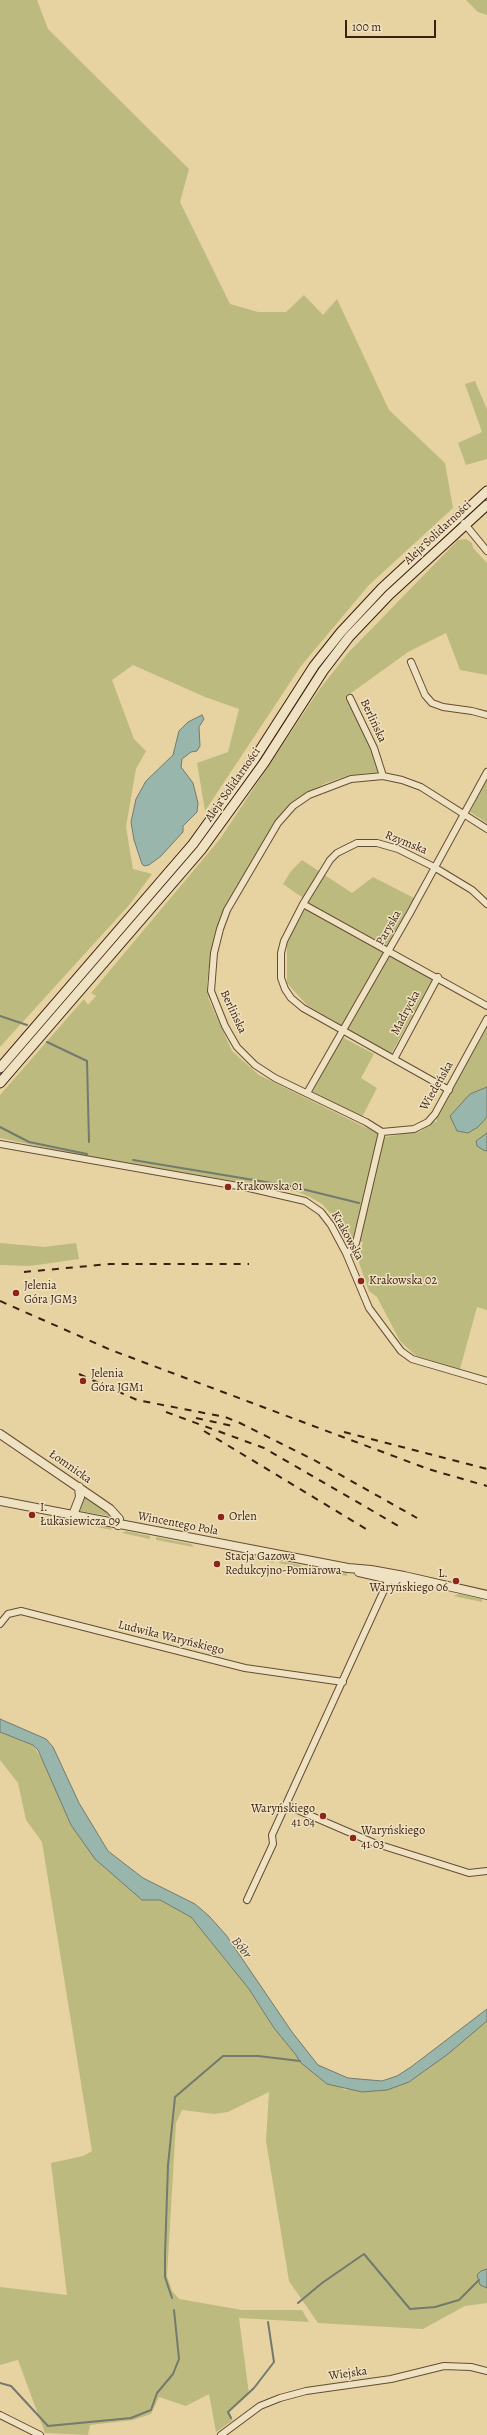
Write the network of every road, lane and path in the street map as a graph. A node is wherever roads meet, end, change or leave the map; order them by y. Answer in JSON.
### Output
{"nodes":[{"id":1,"x":487,"y":491,"type":"edge"},
{"id":2,"x":487,"y":505,"type":"edge"},
{"id":3,"x":459,"y":517,"type":"junction"},
{"id":4,"x":466,"y":525,"type":"junction"},
{"id":5,"x":487,"y":551,"type":"edge"},
{"id":6,"x":411,"y":662,"type":"dead end"},
{"id":7,"x":350,"y":698,"type":"dead end"},
{"id":8,"x":487,"y":715,"type":"edge"},
{"id":9,"x":487,"y":772,"type":"edge"},
{"id":10,"x":383,"y":776,"type":"junction"},
{"id":11,"x":464,"y":813,"type":"junction"},
{"id":12,"x":487,"y":829,"type":"edge"},
{"id":13,"x":434,"y":867,"type":"junction"},
{"id":14,"x":303,"y":904,"type":"junction"},
{"id":15,"x":487,"y":904,"type":"edge"},
{"id":16,"x":388,"y":950,"type":"junction"},
{"id":17,"x":438,"y":977,"type":"junction"},
{"id":18,"x":487,"y":1006,"type":"edge"},
{"id":19,"x":487,"y":1019,"type":"edge"},
{"id":20,"x":342,"y":1032,"type":"junction"},
{"id":21,"x":394,"y":1059,"type":"junction"},
{"id":22,"x":0,"y":1068,"type":"edge"},
{"id":23,"x":0,"y":1083,"type":"edge"},
{"id":24,"x":449,"y":1090,"type":"junction"},
{"id":25,"x":307,"y":1093,"type":"junction"},
{"id":26,"x":382,"y":1132,"type":"junction"},
{"id":27,"x":0,"y":1144,"type":"edge"},
{"id":28,"x":346,"y":1253,"type":"junction"},
{"id":29,"x":487,"y":1381,"type":"edge"},
{"id":30,"x":0,"y":1434,"type":"edge"},
{"id":31,"x":79,"y":1487,"type":"junction"},
{"id":32,"x":0,"y":1501,"type":"edge"},
{"id":33,"x":73,"y":1515,"type":"junction"},
{"id":34,"x":118,"y":1525,"type":"junction"},
{"id":35,"x":351,"y":1569,"type":"junction"},
{"id":36,"x":395,"y":1574,"type":"junction"},
{"id":37,"x":388,"y":1579,"type":"junction"},
{"id":38,"x":443,"y":1586,"type":"junction"},
{"id":39,"x":487,"y":1595,"type":"edge"},
{"id":40,"x":0,"y":1624,"type":"edge"},
{"id":41,"x":343,"y":1682,"type":"junction"},
{"id":42,"x":286,"y":1805,"type":"junction"},
{"id":43,"x":487,"y":1871,"type":"edge"},
{"id":44,"x":247,"y":1900,"type":"dead end"},
{"id":45,"x":487,"y":2371,"type":"edge"},
{"id":46,"x":0,"y":2415,"type":"edge"},
{"id":47,"x":40,"y":2435,"type":"edge"},
{"id":48,"x":221,"y":2435,"type":"edge"}],
"edges":[{"from":1,"to":3,"type":"main road","name":"Aleja Solidarności"},
{"from":2,"to":4,"type":"main road","name":"Aleja Solidarności"},
{"from":3,"to":4,"type":"street"},
{"from":3,"to":22,"type":"main road","name":"Aleja Solidarności"},
{"from":4,"to":5,"type":"street"},
{"from":4,"to":23,"type":"main road","name":"Aleja Solidarności"},
{"from":6,"to":8,"type":"street"},
{"from":7,"to":10,"type":"street","name":"Berlińska"},
{"from":9,"to":11,"type":"street","name":"Paryska"},
{"from":10,"to":11,"type":"street","name":"Berlińska"},
{"from":10,"to":25,"type":"street","name":"Berlińska"},
{"from":11,"to":12,"type":"street","name":"Berlińska"},
{"from":11,"to":13,"type":"street","name":"Paryska"},
{"from":13,"to":14,"type":"street","name":"Rzymska"},
{"from":13,"to":15,"type":"street","name":"Rzymska"},
{"from":13,"to":16,"type":"street","name":"Paryska"},
{"from":14,"to":16,"type":"street"},
{"from":14,"to":20,"type":"street","name":"Rzymska"},
{"from":16,"to":17,"type":"street"},
{"from":16,"to":20,"type":"street","name":"Paryska"},
{"from":17,"to":18,"type":"street"},
{"from":17,"to":21,"type":"street","name":"Madrycka"},
{"from":19,"to":24,"type":"street","name":"Wiedeńska"},
{"from":20,"to":21,"type":"street"},
{"from":20,"to":25,"type":"street","name":"Paryska"},
{"from":21,"to":24,"type":"street"},
{"from":24,"to":26,"type":"street","name":"Wiedeńska"},
{"from":25,"to":26,"type":"street","name":"Berlińska"},
{"from":26,"to":28,"type":"street"},
{"from":27,"to":28,"type":"street","name":"Krakowska"},
{"from":28,"to":29,"type":"street","name":"Krakowska"},
{"from":30,"to":31,"type":"street","name":"Łomnicka"},
{"from":31,"to":33,"type":"street"},
{"from":31,"to":34,"type":"street","name":"Łomnicka"},
{"from":32,"to":33,"type":"street","name":"Wincentego Pola"},
{"from":33,"to":34,"type":"street","name":"Wincentego Pola"},
{"from":34,"to":35,"type":"street","name":"Wincentego Pola"},
{"from":35,"to":36,"type":"street","name":"Wincentego Pola"},
{"from":35,"to":37,"type":"street","name":"Wincentego Pola"},
{"from":36,"to":37,"type":"street"},
{"from":36,"to":38,"type":"street","name":"Wincentego Pola"},
{"from":37,"to":38,"type":"street","name":"Wincentego Pola"},
{"from":37,"to":41,"type":"street"},
{"from":38,"to":39,"type":"street","name":"Wincentego Pola"},
{"from":40,"to":41,"type":"street","name":"Ludwika Waryńskiego"},
{"from":41,"to":42,"type":"street"},
{"from":42,"to":43,"type":"street"},
{"from":42,"to":44,"type":"street"},
{"from":45,"to":48,"type":"street","name":"Wiejska"},
{"from":46,"to":47,"type":"street"}]}
